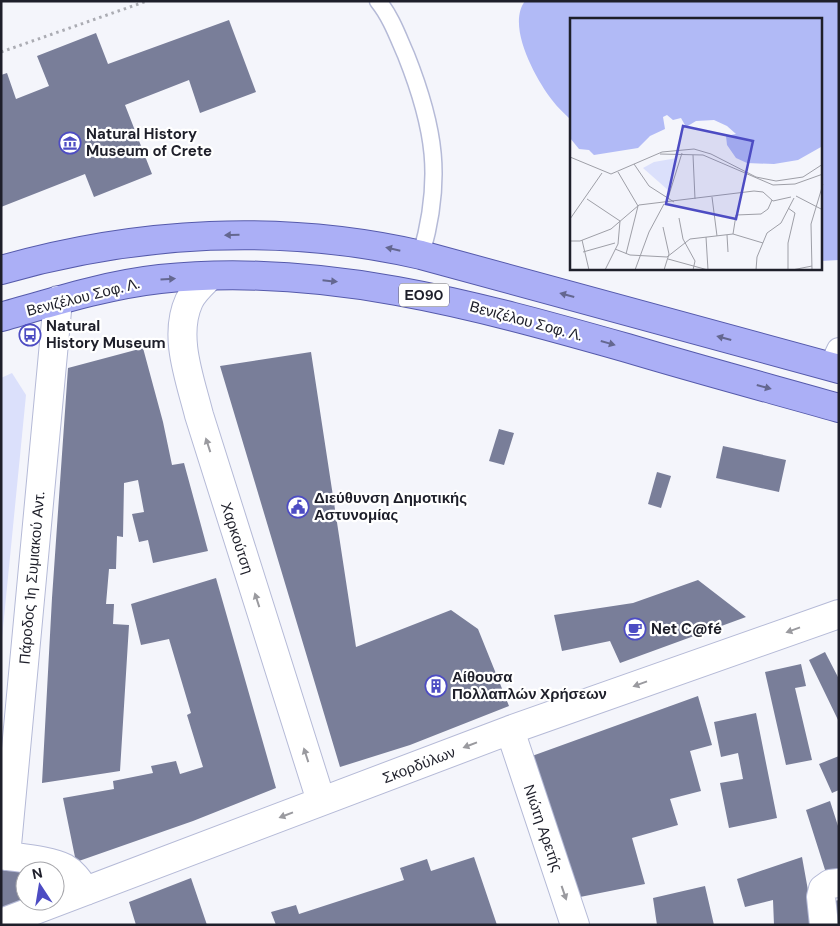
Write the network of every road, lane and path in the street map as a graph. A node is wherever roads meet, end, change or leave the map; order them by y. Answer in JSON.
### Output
{"nodes":[{"id":1,"x":147,"y":1,"type":"edge"},
{"id":2,"x":378,"y":1,"type":"edge"},
{"id":3,"x":1,"y":52,"type":"edge"},
{"id":4,"x":421,"y":255,"type":"junction"},
{"id":5,"x":1,"y":270,"type":"edge"},
{"id":6,"x":209,"y":277,"type":"junction"},
{"id":7,"x":58,"y":300,"type":"junction"},
{"id":8,"x":1,"y":318,"type":"edge"},
{"id":9,"x":836,"y":362,"type":"edge"},
{"id":10,"x":839,"y":408,"type":"edge"},
{"id":11,"x":839,"y":614,"type":"edge"},
{"id":12,"x":510,"y":730,"type":"junction"},
{"id":13,"x":321,"y":801,"type":"junction"},
{"id":14,"x":4,"y":856,"type":"edge"},
{"id":15,"x":831,"y":886,"type":"edge"},
{"id":16,"x":86,"y":891,"type":"junction"},
{"id":17,"x":1,"y":923,"type":"edge"},
{"id":18,"x":575,"y":925,"type":"edge"},
{"id":19,"x":824,"y":925,"type":"edge"}],
"edges":[{"from":1,"to":3,"type":"path"},
{"from":2,"to":4,"type":"lane"},
{"from":4,"to":5,"type":"main road","number":"ΕΟ90","one_way":true},
{"from":9,"to":4,"type":"main road","number":"ΕΟ90","one_way":true},
{"from":7,"to":6,"type":"main road","name":"Βενιζέλου Σοφ. Λ.","number":"ΕΟ90","one_way":true},
{"from":6,"to":10,"type":"main road","name":"Βενιζέλου Σοφ. Λ.","number":"ΕΟ90","one_way":true},
{"from":13,"to":6,"type":"street","name":"Χαρκούτση","one_way":true},
{"from":7,"to":8,"type":"main road","name":"Βενιζέλου Σοφ. Λ.","number":"ΕΟ90"},
{"from":7,"to":14,"type":"street","name":"Πάροδος 1η Συμιακού Αντ."},
{"from":11,"to":12,"type":"street","name":"Σκορδύλων","one_way":true},
{"from":12,"to":13,"type":"street","name":"Σκορδύλων","one_way":true},
{"from":12,"to":18,"type":"street","name":"Νιώτη Αρετής","one_way":true},
{"from":13,"to":16,"type":"street","name":"Σκορδύλων","one_way":true},
{"from":14,"to":16,"type":"street"},
{"from":15,"to":19,"type":"street"},
{"from":16,"to":17,"type":"street","name":"Σκορδύλων"}]}
